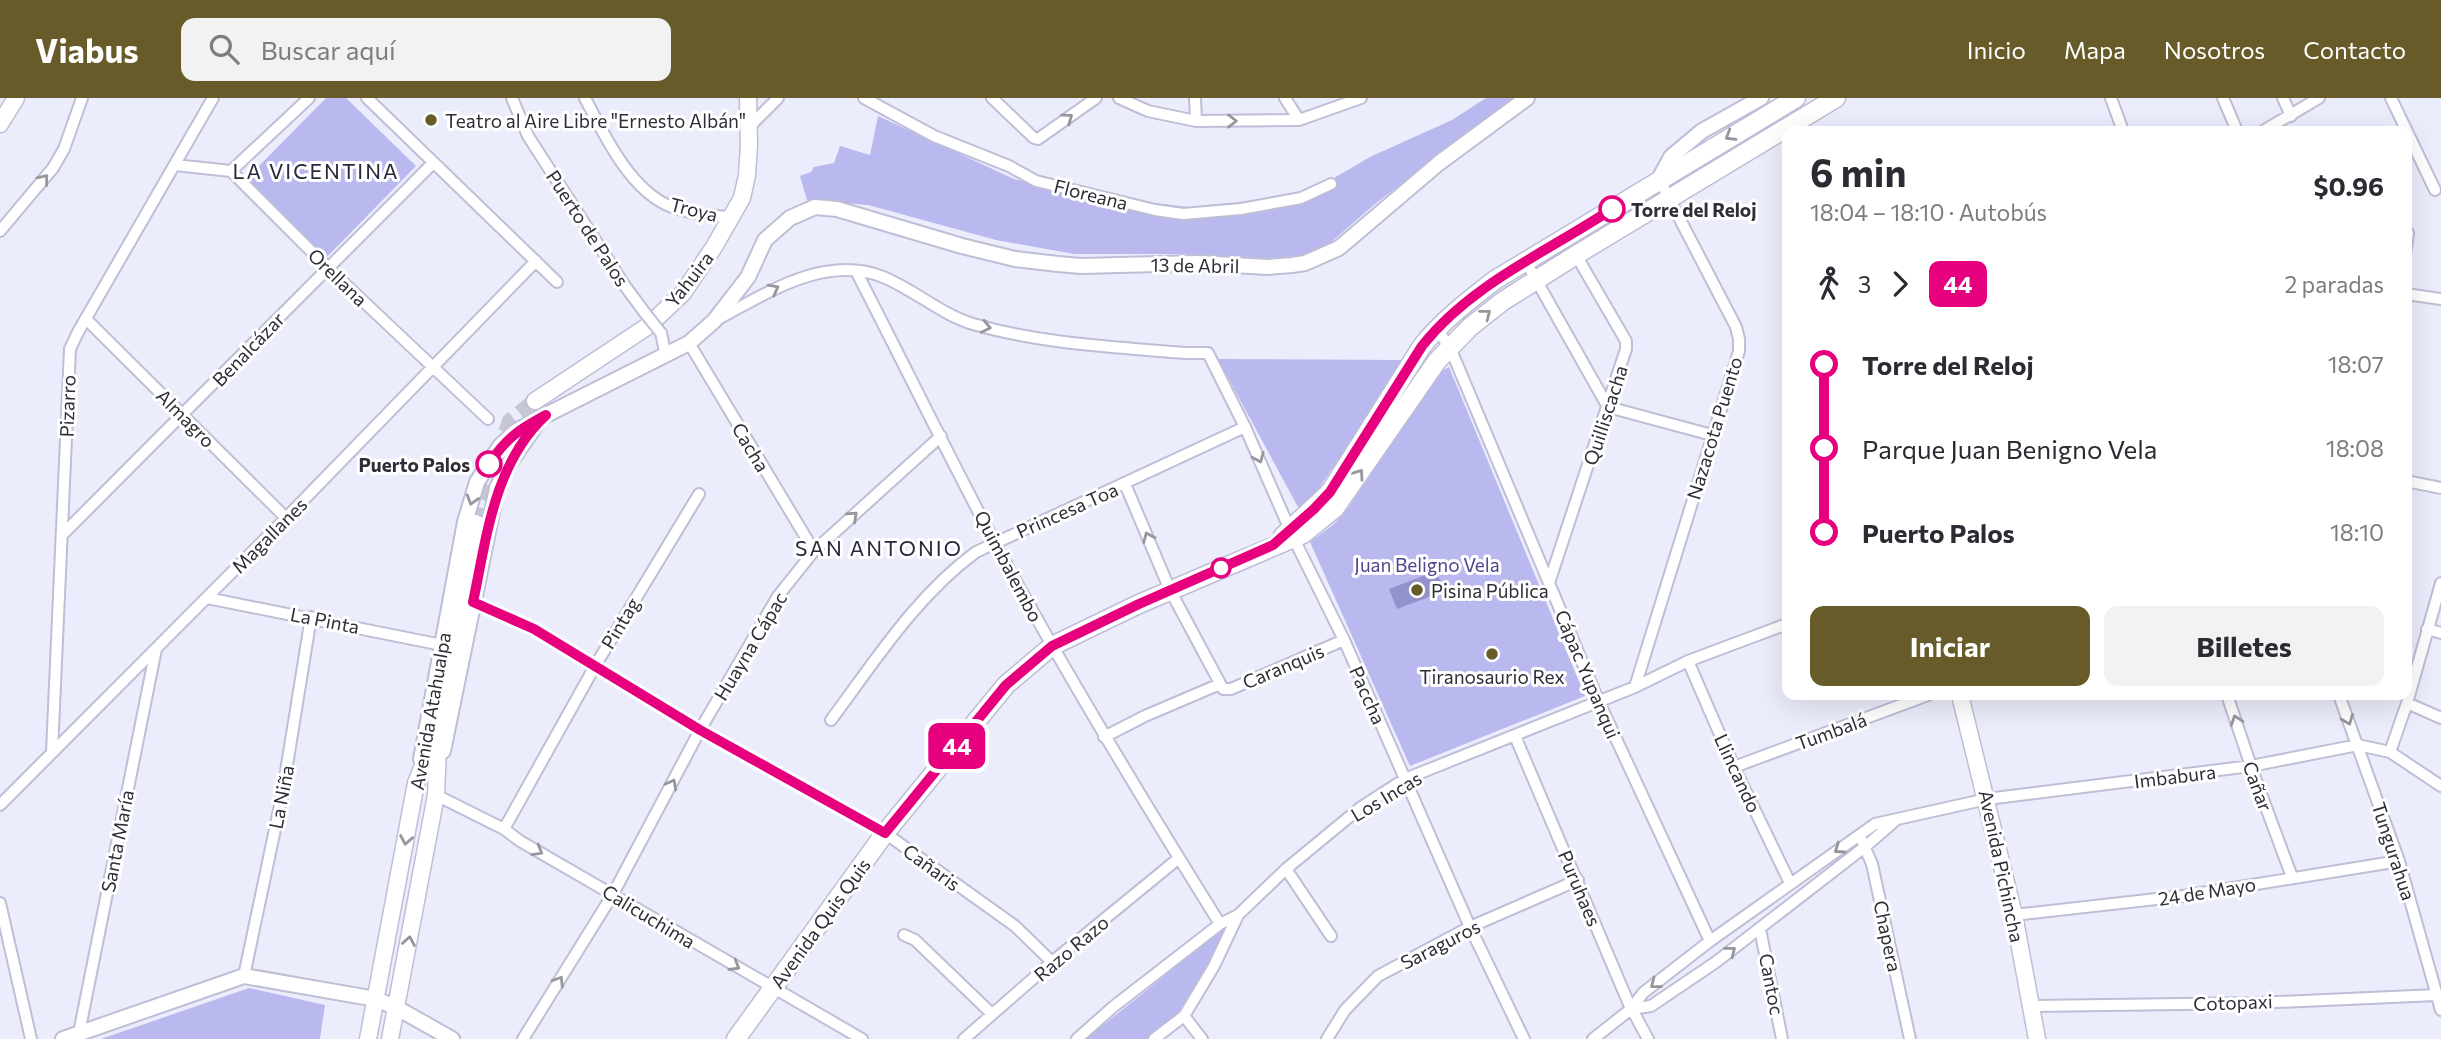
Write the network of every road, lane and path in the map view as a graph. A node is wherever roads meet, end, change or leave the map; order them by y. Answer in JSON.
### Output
{"nodes":[{"id":1,"x":16,"y":98,"type":"edge"},
{"id":2,"x":82,"y":98,"type":"edge"},
{"id":3,"x":212,"y":98,"type":"edge"},
{"id":4,"x":309,"y":98,"type":"edge"},
{"id":5,"x":366,"y":98,"type":"edge"},
{"id":6,"x":512,"y":98,"type":"edge"},
{"id":7,"x":585,"y":98,"type":"edge"},
{"id":8,"x":748,"y":98,"type":"edge"},
{"id":9,"x":778,"y":98,"type":"edge"},
{"id":10,"x":864,"y":98,"type":"edge"},
{"id":11,"x":992,"y":98,"type":"edge"},
{"id":12,"x":1096,"y":98,"type":"edge"},
{"id":13,"x":1119,"y":98,"type":"edge"},
{"id":14,"x":1195,"y":98,"type":"edge"},
{"id":15,"x":1285,"y":98,"type":"edge"},
{"id":16,"x":1361,"y":98,"type":"edge"},
{"id":17,"x":1527,"y":98,"type":"edge"},
{"id":18,"x":1761,"y":98,"type":"edge"},
{"id":19,"x":1836,"y":98,"type":"edge"},
{"id":20,"x":2110,"y":98,"type":"edge"},
{"id":21,"x":2223,"y":98,"type":"edge"},
{"id":22,"x":2283,"y":98,"type":"edge"},
{"id":23,"x":2319,"y":98,"type":"edge"},
{"id":24,"x":2391,"y":98,"type":"edge"},
{"id":25,"x":1792,"y":99,"type":"edge"},
{"id":26,"x":2291,"y":116,"type":"junction"},
{"id":27,"x":1299,"y":120,"type":"junction"},
{"id":28,"x":1196,"y":121,"type":"junction"},
{"id":29,"x":0,"y":124,"type":"edge"},
{"id":30,"x":750,"y":126,"type":"junction"},
{"id":31,"x":1797,"y":126,"type":"edge"},
{"id":32,"x":1798,"y":126,"type":"edge"},
{"id":33,"x":2121,"y":126,"type":"edge"},
{"id":34,"x":2235,"y":126,"type":"edge"},
{"id":35,"x":2272,"y":126,"type":"edge"},
{"id":36,"x":2404,"y":126,"type":"edge"},
{"id":37,"x":1782,"y":135,"type":"edge"},
{"id":38,"x":2412,"y":142,"type":"edge"},
{"id":39,"x":433,"y":163,"type":"junction"},
{"id":40,"x":175,"y":165,"type":"junction"},
{"id":41,"x":231,"y":171,"type":"junction"},
{"id":42,"x":1659,"y":179,"type":"junction"},
{"id":43,"x":1332,"y":184,"type":"dead end"},
{"id":44,"x":2435,"y":190,"type":"dead end"},
{"id":45,"x":1668,"y":200,"type":"junction"},
{"id":46,"x":816,"y":207,"type":"joint"},
{"id":47,"x":731,"y":217,"type":"junction"},
{"id":48,"x":0,"y":231,"type":"edge"},
{"id":49,"x":1576,"y":255,"type":"junction"},
{"id":50,"x":536,"y":261,"type":"junction"},
{"id":51,"x":1526,"y":261,"type":"junction"},
{"id":52,"x":327,"y":267,"type":"junction"},
{"id":53,"x":856,"y":271,"type":"junction"},
{"id":54,"x":1535,"y":281,"type":"junction"},
{"id":55,"x":557,"y":282,"type":"dead end"},
{"id":56,"x":2412,"y":295,"type":"edge"},
{"id":57,"x":2441,"y":299,"type":"edge"},
{"id":58,"x":86,"y":319,"type":"junction"},
{"id":59,"x":714,"y":321,"type":"junction"},
{"id":60,"x":1437,"y":327,"type":"junction"},
{"id":61,"x":689,"y":343,"type":"junction"},
{"id":62,"x":1449,"y":347,"type":"junction"},
{"id":63,"x":666,"y":356,"type":"junction"},
{"id":64,"x":433,"y":368,"type":"junction"},
{"id":65,"x":535,"y":401,"type":"tunnel mouth"},
{"id":66,"x":1608,"y":407,"type":"junction"},
{"id":67,"x":183,"y":415,"type":"junction"},
{"id":68,"x":546,"y":415,"type":"junction"},
{"id":69,"x":488,"y":419,"type":"dead end"},
{"id":70,"x":1245,"y":427,"type":"junction"},
{"id":71,"x":1712,"y":435,"type":"junction"},
{"id":72,"x":941,"y":436,"type":"junction"},
{"id":73,"x":2412,"y":482,"type":"edge"},
{"id":74,"x":1125,"y":484,"type":"junction"},
{"id":75,"x":2441,"y":488,"type":"edge"},
{"id":76,"x":699,"y":494,"type":"dead end"},
{"id":77,"x":286,"y":518,"type":"junction"},
{"id":78,"x":476,"y":523,"type":"tunnel mouth"},
{"id":79,"x":63,"y":534,"type":"junction"},
{"id":80,"x":1293,"y":534,"type":"junction"},
{"id":81,"x":995,"y":542,"type":"junction"},
{"id":82,"x":814,"y":551,"type":"junction"},
{"id":83,"x":1549,"y":583,"type":"junction"},
{"id":84,"x":2441,"y":583,"type":"edge"},
{"id":85,"x":1170,"y":590,"type":"junction"},
{"id":86,"x":207,"y":598,"type":"junction"},
{"id":87,"x":473,"y":602,"type":"junction"},
{"id":88,"x":312,"y":617,"type":"junction"},
{"id":89,"x":1782,"y":626,"type":"edge"},
{"id":90,"x":2427,"y":629,"type":"junction"},
{"id":91,"x":2441,"y":633,"type":"edge"},
{"id":92,"x":1344,"y":640,"type":"junction"},
{"id":93,"x":442,"y":645,"type":"junction"},
{"id":94,"x":1052,"y":646,"type":"junction"},
{"id":95,"x":156,"y":649,"type":"junction"},
{"id":96,"x":1688,"y":661,"type":"junction"},
{"id":97,"x":595,"y":666,"type":"junction"},
{"id":98,"x":2412,"y":684,"type":"edge"},
{"id":99,"x":1222,"y":686,"type":"junction"},
{"id":100,"x":1635,"y":687,"type":"junction"},
{"id":101,"x":1915,"y":700,"type":"edge"},
{"id":102,"x":1961,"y":700,"type":"edge"},
{"id":103,"x":2229,"y":700,"type":"edge"},
{"id":104,"x":2341,"y":700,"type":"edge"},
{"id":105,"x":2408,"y":700,"type":"edge"},
{"id":106,"x":1599,"y":702,"type":"junction"},
{"id":107,"x":2407,"y":703,"type":"junction"},
{"id":108,"x":2441,"y":718,"type":"edge"},
{"id":109,"x":831,"y":720,"type":"dead end"},
{"id":110,"x":439,"y":725,"type":"junction"},
{"id":111,"x":700,"y":730,"type":"junction"},
{"id":112,"x":1515,"y":736,"type":"junction"},
{"id":113,"x":1104,"y":737,"type":"junction"},
{"id":114,"x":2358,"y":745,"type":"junction"},
{"id":115,"x":52,"y":752,"type":"junction"},
{"id":116,"x":2390,"y":752,"type":"junction"},
{"id":117,"x":2251,"y":766,"type":"junction"},
{"id":118,"x":1734,"y":767,"type":"junction"},
{"id":119,"x":1405,"y":779,"type":"junction"},
{"id":120,"x":416,"y":783,"type":"junction"},
{"id":121,"x":2441,"y":786,"type":"edge"},
{"id":122,"x":436,"y":789,"type":"junction"},
{"id":123,"x":1987,"y":799,"type":"junction"},
{"id":124,"x":0,"y":806,"type":"edge"},
{"id":125,"x":1898,"y":818,"type":"junction"},
{"id":126,"x":504,"y":829,"type":"junction"},
{"id":127,"x":885,"y":833,"type":"junction"},
{"id":128,"x":1858,"y":835,"type":"junction"},
{"id":129,"x":1866,"y":846,"type":"junction"},
{"id":130,"x":1179,"y":858,"type":"junction"},
{"id":131,"x":2399,"y":860,"type":"junction"},
{"id":132,"x":1286,"y":869,"type":"junction"},
{"id":133,"x":2292,"y":877,"type":"junction"},
{"id":134,"x":1578,"y":880,"type":"junction"},
{"id":135,"x":1790,"y":883,"type":"junction"},
{"id":136,"x":613,"y":894,"type":"junction"},
{"id":137,"x":0,"y":903,"type":"edge"},
{"id":138,"x":1238,"y":915,"type":"junction"},
{"id":139,"x":2014,"y":915,"type":"junction"},
{"id":140,"x":1220,"y":924,"type":"junction"},
{"id":141,"x":1470,"y":927,"type":"junction"},
{"id":142,"x":1759,"y":929,"type":"junction"},
{"id":143,"x":904,"y":935,"type":"dead end"},
{"id":144,"x":1331,"y":936,"type":"dead end"},
{"id":145,"x":1710,"y":941,"type":"junction"},
{"id":146,"x":1052,"y":962,"type":"junction"},
{"id":147,"x":244,"y":976,"type":"junction"},
{"id":148,"x":772,"y":989,"type":"junction"},
{"id":149,"x":2436,"y":995,"type":"junction"},
{"id":150,"x":376,"y":999,"type":"junction"},
{"id":151,"x":2031,"y":1006,"type":"junction"},
{"id":152,"x":397,"y":1008,"type":"junction"},
{"id":153,"x":1632,"y":1009,"type":"junction"},
{"id":154,"x":2441,"y":1010,"type":"edge"},
{"id":155,"x":992,"y":1014,"type":"junction"},
{"id":156,"x":1184,"y":1016,"type":"junction"},
{"id":157,"x":79,"y":1033,"type":"junction"},
{"id":158,"x":32,"y":1039,"type":"edge"},
{"id":159,"x":63,"y":1039,"type":"edge"},
{"id":160,"x":368,"y":1039,"type":"edge"},
{"id":161,"x":390,"y":1039,"type":"edge"},
{"id":162,"x":452,"y":1039,"type":"edge"},
{"id":163,"x":523,"y":1039,"type":"edge"},
{"id":164,"x":736,"y":1039,"type":"edge"},
{"id":165,"x":862,"y":1039,"type":"edge"},
{"id":166,"x":964,"y":1039,"type":"edge"},
{"id":167,"x":1077,"y":1039,"type":"edge"},
{"id":168,"x":1154,"y":1039,"type":"edge"},
{"id":169,"x":1202,"y":1039,"type":"edge"},
{"id":170,"x":1327,"y":1039,"type":"edge"},
{"id":171,"x":1524,"y":1039,"type":"edge"},
{"id":172,"x":1593,"y":1039,"type":"edge"},
{"id":173,"x":1647,"y":1039,"type":"edge"},
{"id":174,"x":1782,"y":1039,"type":"edge"},
{"id":175,"x":1910,"y":1039,"type":"edge"},
{"id":176,"x":2037,"y":1039,"type":"edge"}],
"edges":[{"from":1,"to":29,"type":"main road"},
{"from":48,"to":2,"type":"street","one_way":true},
{"from":3,"to":40,"type":"street","name":"Pizarro"},
{"from":4,"to":41,"type":"street"},
{"from":5,"to":39,"type":"street"},
{"from":6,"to":63,"type":"street","name":"Puerto de Palos","bridge":true},
{"from":7,"to":47,"type":"street","name":"Troya"},
{"from":8,"to":30,"type":"main road","name":"Yahuira"},
{"from":9,"to":30,"type":"street"},
{"from":10,"to":43,"type":"street","name":"Floreana"},
{"from":11,"to":12,"type":"street","one_way":true},
{"from":13,"to":28,"type":"street"},
{"from":14,"to":28,"type":"street"},
{"from":15,"to":27,"type":"street"},
{"from":16,"to":27,"type":"street"},
{"from":17,"to":46,"type":"street","name":"13 de Abril"},
{"from":18,"to":42,"type":"street"},
{"from":19,"to":32,"type":"main road","name":"Avenida Quis Quis"},
{"from":20,"to":33,"type":"street"},
{"from":21,"to":34,"type":"street"},
{"from":22,"to":26,"type":"street"},
{"from":23,"to":26,"type":"street"},
{"from":24,"to":36,"type":"street"},
{"from":25,"to":31,"type":"main road"},
{"from":25,"to":42,"type":"main road","name":"Avenida Quis Quis","one_way":true},
{"from":26,"to":35,"type":"street"},
{"from":28,"to":27,"type":"street","one_way":true},
{"from":30,"to":47,"type":"main road","name":"Yahuira"},
{"from":37,"to":45,"type":"main road","name":"Avenida Quis Quis"},
{"from":38,"to":44,"type":"street"},
{"from":39,"to":50,"type":"street"},
{"from":39,"to":52,"type":"street","name":"Benalcázar"},
{"from":40,"to":41,"type":"street"},
{"from":40,"to":58,"type":"street","name":"Pizarro"},
{"from":41,"to":52,"type":"street","name":"Orellana"},
{"from":42,"to":45,"type":"street","name":"Nazacota Puento"},
{"from":42,"to":51,"type":"main road","name":"Avenida Quis Quis"},
{"from":45,"to":49,"type":"main road","name":"Avenida Quis Quis"},
{"from":45,"to":71,"type":"street","name":"Nazacota Puento"},
{"from":46,"to":59,"type":"street","name":"Avenida Atahualpa"},
{"from":47,"to":65,"type":"main road","name":"Yahuira"},
{"from":49,"to":54,"type":"main road","name":"Avenida Quis Quis"},
{"from":49,"to":66,"type":"street","name":"Quilliscacha"},
{"from":50,"to":55,"type":"street"},
{"from":50,"to":64,"type":"street","name":"Magallanes"},
{"from":51,"to":54,"type":"street"},
{"from":51,"to":60,"type":"main road","name":"Avenida Quis Quis"},
{"from":52,"to":64,"type":"street","name":"Orellana"},
{"from":52,"to":67,"type":"street","name":"Benalcázar"},
{"from":59,"to":53,"type":"street","one_way":true},
{"from":53,"to":70,"type":"street","name":"Paccha","one_way":true},
{"from":53,"to":72,"type":"street","name":"Quimbalembo"},
{"from":62,"to":54,"type":"main road","name":"Avenida Quis Quis","one_way":true},
{"from":54,"to":66,"type":"street"},
{"from":56,"to":57,"type":"street"},
{"from":58,"to":67,"type":"street","name":"Almagro"},
{"from":58,"to":79,"type":"street","name":"Pizarro"},
{"from":59,"to":61,"type":"street","name":"Avenida Atahualpa"},
{"from":60,"to":62,"type":"street","name":"Cápac Yupanqui"},
{"from":60,"to":80,"type":"main road","name":"Avenida Quis Quis"},
{"from":61,"to":63,"type":"street","name":"Avenida Atahualpa"},
{"from":61,"to":82,"type":"street","name":"Cacha"},
{"from":80,"to":62,"type":"main road","name":"Avenida Quis Quis","one_way":true},
{"from":62,"to":83,"type":"street","name":"Cápac Yupanqui"},
{"from":63,"to":68,"type":"street","name":"Avenida Atahualpa"},
{"from":64,"to":69,"type":"street","name":"Orellana"},
{"from":64,"to":77,"type":"street","name":"Magallanes"},
{"from":66,"to":71,"type":"street"},
{"from":66,"to":83,"type":"street","name":"Quilliscacha"},
{"from":67,"to":77,"type":"street","name":"Almagro"},
{"from":67,"to":79,"type":"street","name":"Benalcázar"},
{"from":68,"to":87,"type":"street","name":"Avenida Atahualpa"},
{"from":68,"to":93,"type":"street","name":"Avenida Atahualpa","one_way":true},
{"from":70,"to":74,"type":"street","name":"Princesa Toa"},
{"from":70,"to":80,"type":"street","name":"Paccha","one_way":true},
{"from":71,"to":100,"type":"street","name":"Nazacota Puento"},
{"from":72,"to":81,"type":"street","name":"Quimbalembo"},
{"from":82,"to":72,"type":"street","name":"Huayna Cápac","one_way":true},
{"from":73,"to":75,"type":"street"},
{"from":74,"to":81,"type":"street","name":"Princesa Toa"},
{"from":85,"to":74,"type":"street","one_way":true},
{"from":76,"to":97,"type":"street","name":"Pintag"},
{"from":77,"to":86,"type":"street","name":"Magallanes"},
{"from":78,"to":110,"type":"main road"},
{"from":79,"to":115,"type":"street","name":"Pizarro"},
{"from":80,"to":85,"type":"main road","name":"Avenida Quis Quis"},
{"from":80,"to":92,"type":"street","name":"Paccha"},
{"from":81,"to":94,"type":"street","name":"Quimbalembo"},
{"from":81,"to":109,"type":"street","name":"Princesa Toa"},
{"from":82,"to":111,"type":"street","name":"Huayna Cápac"},
{"from":83,"to":106,"type":"street","name":"Cápac Yupanqui"},
{"from":84,"to":90,"type":"street"},
{"from":85,"to":94,"type":"main road","name":"Avenida Quis Quis"},
{"from":85,"to":99,"type":"street"},
{"from":86,"to":88,"type":"street","name":"La Pinta"},
{"from":86,"to":95,"type":"street","name":"Magallanes"},
{"from":87,"to":97,"type":"street","name":"Cañaris"},
{"from":87,"to":122,"type":"street","name":"Avenida Atahualpa"},
{"from":88,"to":93,"type":"street","name":"La Pinta"},
{"from":88,"to":147,"type":"street","name":"La Niña"},
{"from":89,"to":96,"type":"street","name":"Los Incas"},
{"from":90,"to":91,"type":"street"},
{"from":90,"to":98,"type":"street"},
{"from":92,"to":99,"type":"street","name":"Caranquis"},
{"from":92,"to":119,"type":"street","name":"Paccha"},
{"from":93,"to":120,"type":"street","name":"Avenida Atahualpa"},
{"from":94,"to":113,"type":"street","name":"Quimbalembo"},
{"from":94,"to":127,"type":"main road","name":"Avenida Quis Quis"},
{"from":95,"to":115,"type":"street","name":"Magallanes"},
{"from":95,"to":157,"type":"street","name":"Santa María"},
{"from":96,"to":100,"type":"street","name":"Los Incas"},
{"from":96,"to":118,"type":"street","name":"Llincando"},
{"from":97,"to":111,"type":"street","name":"Cañaris"},
{"from":97,"to":126,"type":"street","name":"Pintag"},
{"from":99,"to":113,"type":"street","name":"Caranquis"},
{"from":100,"to":106,"type":"street","name":"Los Incas"},
{"from":101,"to":118,"type":"street","name":"Tumbalá"},
{"from":102,"to":123,"type":"main road","name":"Avenida Pichincha"},
{"from":117,"to":103,"type":"street","name":"Cañar","one_way":true},
{"from":104,"to":114,"type":"street","name":"Tungurahua","one_way":true},
{"from":105,"to":107,"type":"street"},
{"from":106,"to":112,"type":"street","name":"Los Incas"},
{"from":106,"to":145,"type":"street","name":"Cápac Yupanqui"},
{"from":107,"to":108,"type":"street"},
{"from":107,"to":116,"type":"street"},
{"from":110,"to":120,"type":"main road"},
{"from":110,"to":122,"type":"main road"},
{"from":111,"to":127,"type":"street","name":"Cañaris"},
{"from":136,"to":111,"type":"street","name":"Huayna Cápac","one_way":true},
{"from":112,"to":119,"type":"street","name":"Los Incas"},
{"from":112,"to":134,"type":"street","name":"Puruhaes"},
{"from":113,"to":130,"type":"street","name":"Quimbalembo"},
{"from":114,"to":116,"type":"street","name":"Imbabura"},
{"from":114,"to":117,"type":"street","name":"Imbabura"},
{"from":114,"to":131,"type":"street","name":"Tungurahua"},
{"from":115,"to":124,"type":"street","name":"Magallanes"},
{"from":116,"to":121,"type":"street","name":"Imbabura"},
{"from":117,"to":123,"type":"street","name":"Imbabura"},
{"from":117,"to":133,"type":"street","name":"Cañar"},
{"from":118,"to":135,"type":"street","name":"Llincando"},
{"from":119,"to":132,"type":"street","name":"Los Incas"},
{"from":119,"to":141,"type":"street","name":"Paccha"},
{"from":120,"to":150,"type":"main road","name":"Avenida Atahualpa","one_way":true},
{"from":122,"to":126,"type":"street","name":"Calicuchima"},
{"from":152,"to":122,"type":"main road","name":"Avenida Atahualpa","one_way":true},
{"from":123,"to":125,"type":"street","name":"Imbabura"},
{"from":123,"to":139,"type":"main road","name":"Avenida Pichincha"},
{"from":125,"to":128,"type":"street","name":"Imbabura"},
{"from":125,"to":129,"type":"street","name":"Imbabura"},
{"from":126,"to":136,"type":"street","name":"Calicuchima","one_way":true},
{"from":127,"to":146,"type":"street","name":"Cañaris"},
{"from":127,"to":148,"type":"main road","name":"Avenida Quis Quis"},
{"from":128,"to":129,"type":"street","name":"Chapera"},
{"from":128,"to":135,"type":"street","name":"Imbabura","one_way":true},
{"from":129,"to":142,"type":"street","name":"Imbabura"},
{"from":129,"to":175,"type":"street","name":"Chapera"},
{"from":130,"to":140,"type":"street","name":"Quimbalembo"},
{"from":130,"to":146,"type":"street","name":"Razo Razo"},
{"from":131,"to":133,"type":"street","name":"24 de Mayo"},
{"from":131,"to":149,"type":"street","name":"Tungurahua"},
{"from":132,"to":138,"type":"street","name":"Los Incas"},
{"from":132,"to":144,"type":"street"},
{"from":133,"to":139,"type":"street","name":"24 de Mayo"},
{"from":134,"to":141,"type":"street","name":"Saraguros"},
{"from":134,"to":153,"type":"street","name":"Puruhaes"},
{"from":135,"to":145,"type":"street","name":"Imbabura"},
{"from":136,"to":148,"type":"street","name":"Calicuchima","one_way":true},
{"from":163,"to":136,"type":"street","name":"Huayna Cápac","one_way":true},
{"from":137,"to":158,"type":"street"},
{"from":138,"to":140,"type":"street","name":"Los Incas"},
{"from":138,"to":156,"type":"street"},
{"from":139,"to":151,"type":"main road","name":"Avenida Pichincha"},
{"from":140,"to":167,"type":"street","name":"Los Incas"},
{"from":141,"to":170,"type":"street","name":"Saraguros"},
{"from":141,"to":171,"type":"street","name":"Paccha"},
{"from":153,"to":142,"type":"street","name":"Imbabura","one_way":true},
{"from":142,"to":174,"type":"street","name":"Cantoc"},
{"from":143,"to":155,"type":"street"},
{"from":145,"to":153,"type":"street","name":"Imbabura","one_way":true},
{"from":146,"to":155,"type":"street","name":"Razo Razo"},
{"from":147,"to":150,"type":"street"},
{"from":147,"to":157,"type":"street"},
{"from":148,"to":164,"type":"main road","name":"Avenida Quis Quis"},
{"from":148,"to":165,"type":"street","name":"Calicuchima"},
{"from":149,"to":151,"type":"street","name":"Cotopaxi"},
{"from":149,"to":154,"type":"street","name":"Tungurahua"},
{"from":150,"to":152,"type":"street"},
{"from":150,"to":160,"type":"main road","name":"Avenida Atahualpa"},
{"from":151,"to":176,"type":"main road","name":"Avenida Pichincha"},
{"from":152,"to":161,"type":"main road","name":"Avenida Atahualpa"},
{"from":152,"to":162,"type":"street"},
{"from":153,"to":172,"type":"street","name":"Imbabura"},
{"from":153,"to":173,"type":"street","name":"Puruhaes"},
{"from":155,"to":166,"type":"street","name":"Razo Razo"},
{"from":156,"to":168,"type":"street"},
{"from":156,"to":169,"type":"street"},
{"from":157,"to":159,"type":"street"}]}
